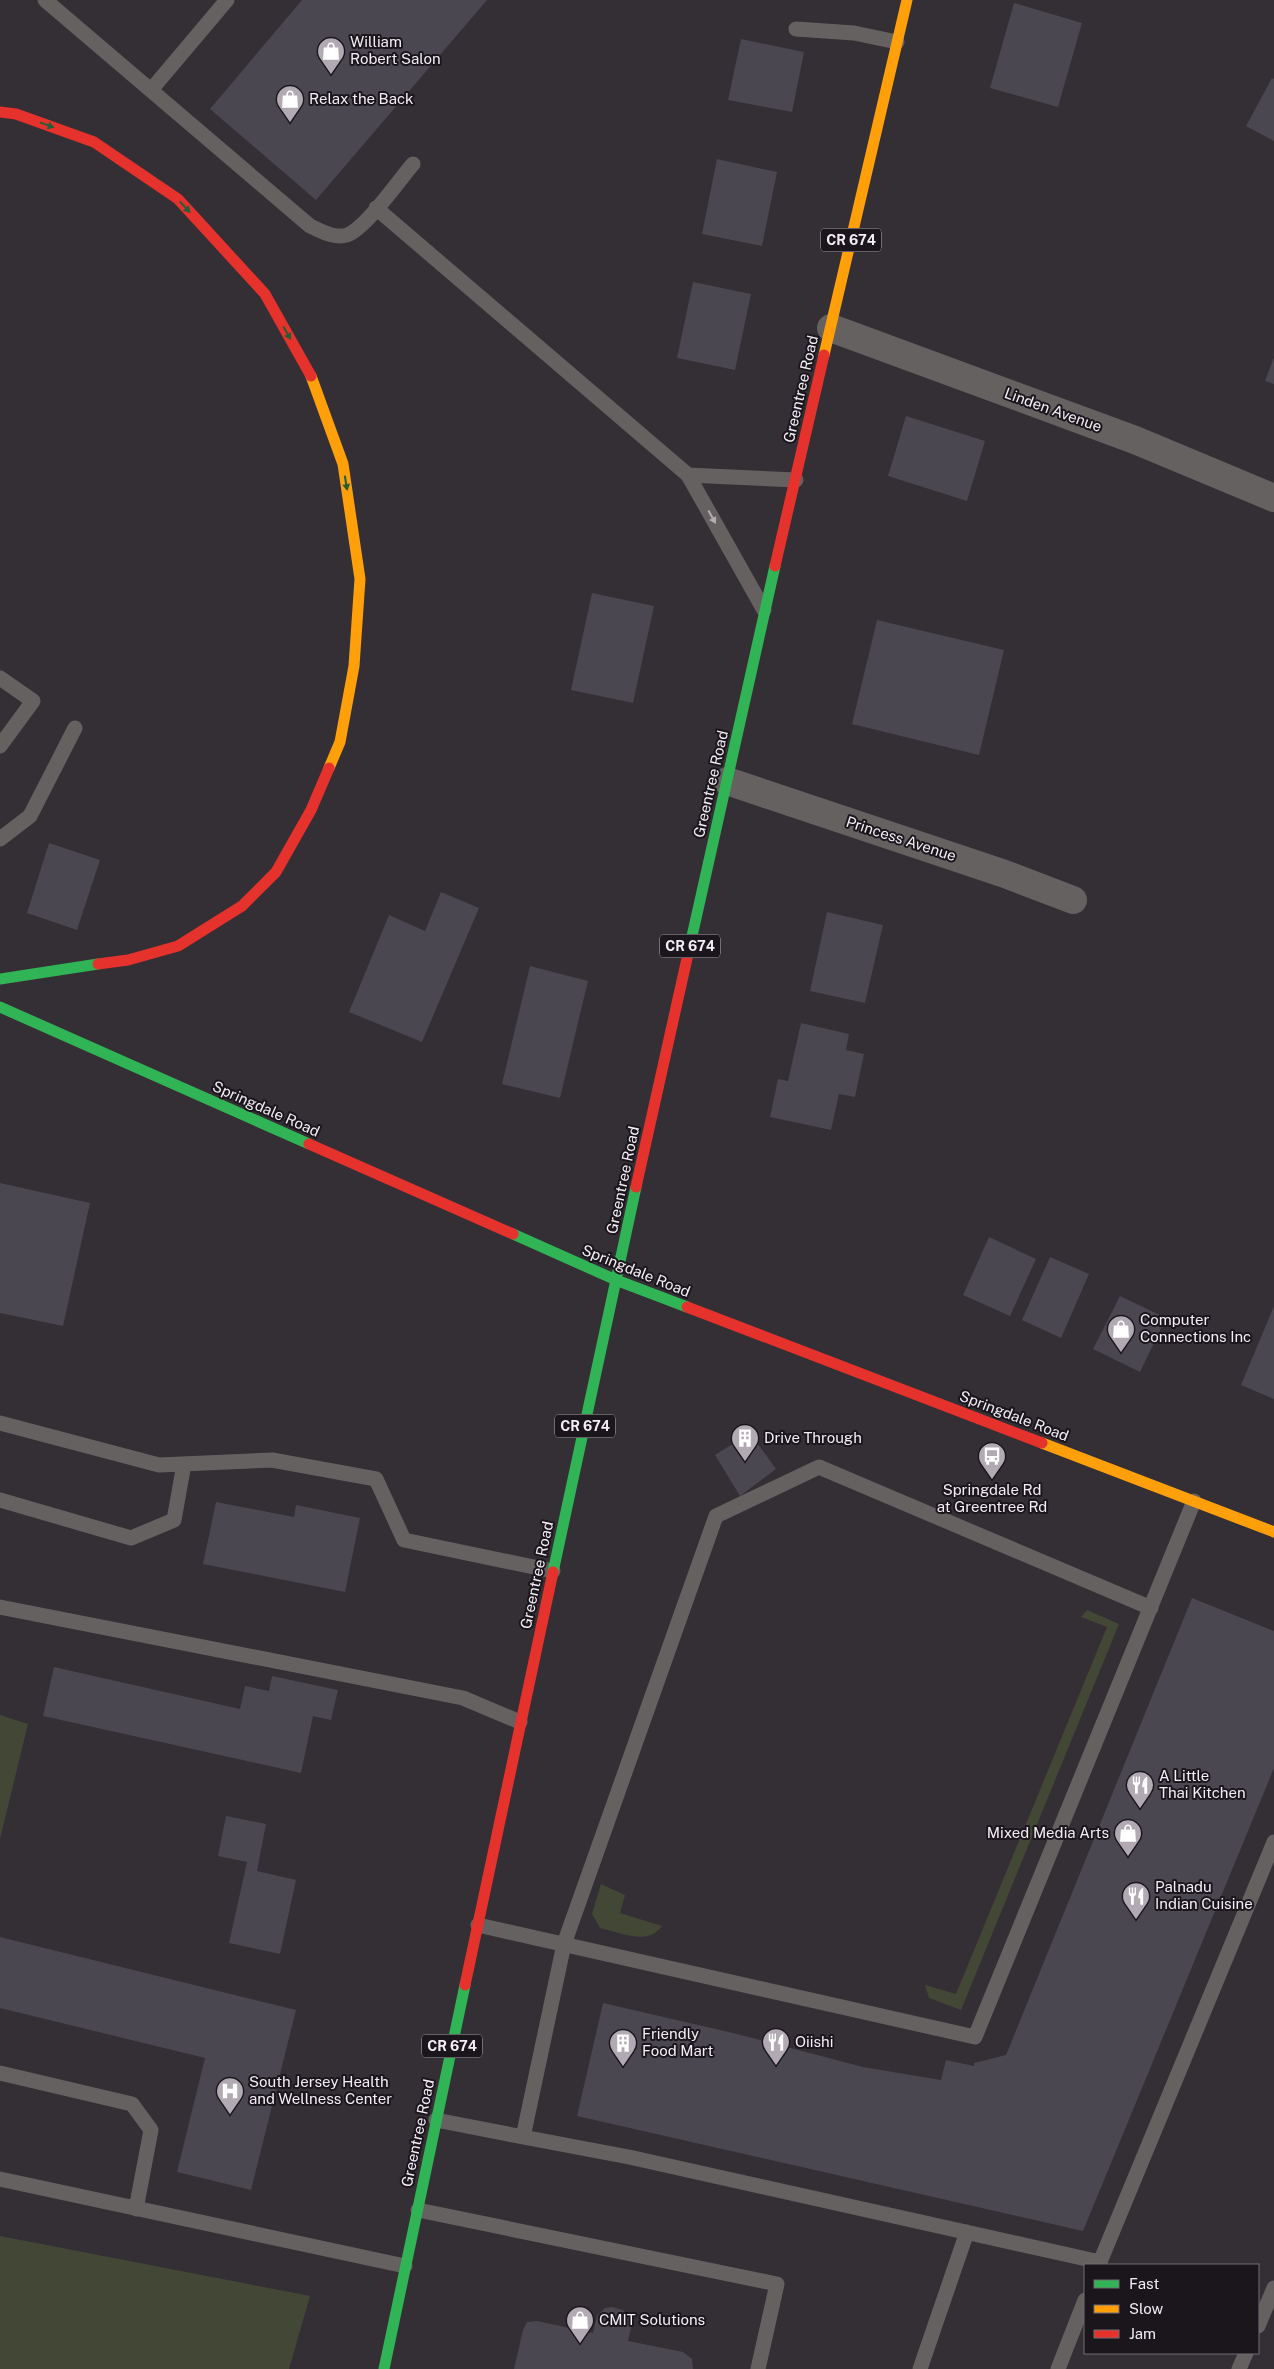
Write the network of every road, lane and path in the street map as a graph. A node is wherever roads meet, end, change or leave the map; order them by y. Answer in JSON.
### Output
{"nodes":[{"id":1,"x":227,"y":0,"type":"edge"},
{"id":2,"x":907,"y":0,"type":"edge"},
{"id":3,"x":49,"y":4,"type":"edge"},
{"id":4,"x":796,"y":29,"type":"dead end"},
{"id":5,"x":897,"y":42,"type":"junction"},
{"id":6,"x":151,"y":90,"type":"junction"},
{"id":7,"x":0,"y":112,"type":"edge"},
{"id":8,"x":413,"y":164,"type":"dead end"},
{"id":9,"x":376,"y":208,"type":"junction"},
{"id":10,"x":830,"y":328,"type":"junction"},
{"id":11,"x":688,"y":474,"type":"junction"},
{"id":12,"x":796,"y":480,"type":"junction"},
{"id":13,"x":1274,"y":498,"type":"edge"},
{"id":14,"x":766,"y":612,"type":"junction"},
{"id":15,"x":0,"y":678,"type":"edge"},
{"id":16,"x":75,"y":728,"type":"dead end"},
{"id":17,"x":0,"y":746,"type":"edge"},
{"id":18,"x":727,"y":781,"type":"junction"},
{"id":19,"x":0,"y":839,"type":"edge"},
{"id":20,"x":1073,"y":900,"type":"dead end"},
{"id":21,"x":0,"y":979,"type":"edge"},
{"id":22,"x":0,"y":1007,"type":"edge"},
{"id":23,"x":616,"y":1280,"type":"junction"},
{"id":24,"x":0,"y":1423,"type":"edge"},
{"id":25,"x":184,"y":1464,"type":"junction"},
{"id":26,"x":0,"y":1500,"type":"edge"},
{"id":27,"x":1194,"y":1502,"type":"junction"},
{"id":28,"x":1274,"y":1532,"type":"edge"},
{"id":29,"x":553,"y":1572,"type":"junction"},
{"id":30,"x":0,"y":1607,"type":"edge"},
{"id":31,"x":1151,"y":1608,"type":"junction"},
{"id":32,"x":520,"y":1722,"type":"junction"},
{"id":33,"x":1274,"y":1842,"type":"edge"},
{"id":34,"x":478,"y":1925,"type":"junction"},
{"id":35,"x":564,"y":1944,"type":"junction"},
{"id":36,"x":0,"y":2073,"type":"edge"},
{"id":37,"x":436,"y":2120,"type":"junction"},
{"id":38,"x":523,"y":2137,"type":"junction"},
{"id":39,"x":0,"y":2180,"type":"edge"},
{"id":40,"x":136,"y":2208,"type":"junction"},
{"id":41,"x":418,"y":2210,"type":"junction"},
{"id":42,"x":967,"y":2232,"type":"junction"},
{"id":43,"x":1100,"y":2263,"type":"edge"},
{"id":44,"x":405,"y":2266,"type":"junction"},
{"id":45,"x":1274,"y":2288,"type":"edge"},
{"id":46,"x":1084,"y":2303,"type":"edge"},
{"id":47,"x":1259,"y":2324,"type":"edge"},
{"id":48,"x":1246,"y":2354,"type":"edge"},
{"id":49,"x":384,"y":2369,"type":"edge"},
{"id":50,"x":758,"y":2369,"type":"edge"},
{"id":51,"x":920,"y":2369,"type":"edge"},
{"id":52,"x":1058,"y":2369,"type":"edge"},
{"id":53,"x":1239,"y":2369,"type":"edge"}],
"edges":[{"from":1,"to":6,"type":"lane"},
{"from":2,"to":5,"type":"main road","name":"Greentree Road","number":"CR 674"},
{"from":3,"to":6,"type":"lane"},
{"from":4,"to":5,"type":"lane"},
{"from":5,"to":10,"type":"main road","name":"Greentree Road","number":"CR 674"},
{"from":6,"to":9,"type":"lane"},
{"from":7,"to":21,"type":"main road","one_way":true},
{"from":8,"to":9,"type":"lane"},
{"from":9,"to":11,"type":"lane"},
{"from":10,"to":12,"type":"main road","name":"Greentree Road","number":"CR 674"},
{"from":10,"to":13,"type":"street","name":"Linden Avenue"},
{"from":11,"to":12,"type":"lane"},
{"from":11,"to":14,"type":"lane","one_way":true},
{"from":12,"to":14,"type":"main road","name":"Greentree Road","number":"CR 674"},
{"from":14,"to":18,"type":"main road","name":"Greentree Road","number":"CR 674"},
{"from":15,"to":17,"type":"lane"},
{"from":16,"to":19,"type":"lane"},
{"from":18,"to":20,"type":"street","name":"Princess Avenue"},
{"from":18,"to":23,"type":"main road","name":"Greentree Road","number":"CR 674"},
{"from":22,"to":23,"type":"main road","name":"Springdale Road"},
{"from":23,"to":27,"type":"main road","name":"Springdale Road"},
{"from":23,"to":29,"type":"main road","name":"Greentree Road","number":"CR 674"},
{"from":24,"to":25,"type":"lane"},
{"from":25,"to":26,"type":"lane"},
{"from":25,"to":29,"type":"lane"},
{"from":27,"to":28,"type":"main road","name":"Springdale Road"},
{"from":27,"to":31,"type":"lane"},
{"from":29,"to":32,"type":"main road","name":"Greentree Road","number":"CR 674"},
{"from":30,"to":32,"type":"lane"},
{"from":31,"to":35,"type":"lane"},
{"from":31,"to":35,"type":"lane"},
{"from":32,"to":34,"type":"main road","name":"Greentree Road","number":"CR 674"},
{"from":33,"to":43,"type":"lane"},
{"from":34,"to":35,"type":"lane"},
{"from":34,"to":37,"type":"main road","name":"Greentree Road","number":"CR 674"},
{"from":35,"to":38,"type":"lane"},
{"from":36,"to":40,"type":"lane"},
{"from":37,"to":38,"type":"lane"},
{"from":37,"to":41,"type":"main road","name":"Greentree Road","number":"CR 674"},
{"from":38,"to":42,"type":"lane"},
{"from":39,"to":40,"type":"lane"},
{"from":40,"to":44,"type":"lane"},
{"from":41,"to":44,"type":"main road","name":"Greentree Road","number":"CR 674"},
{"from":41,"to":50,"type":"lane"},
{"from":42,"to":43,"type":"lane"},
{"from":42,"to":51,"type":"lane"},
{"from":44,"to":49,"type":"main road","name":"Greentree Road","number":"CR 674"},
{"from":45,"to":47,"type":"lane"},
{"from":46,"to":52,"type":"lane"},
{"from":48,"to":53,"type":"lane"}]}
